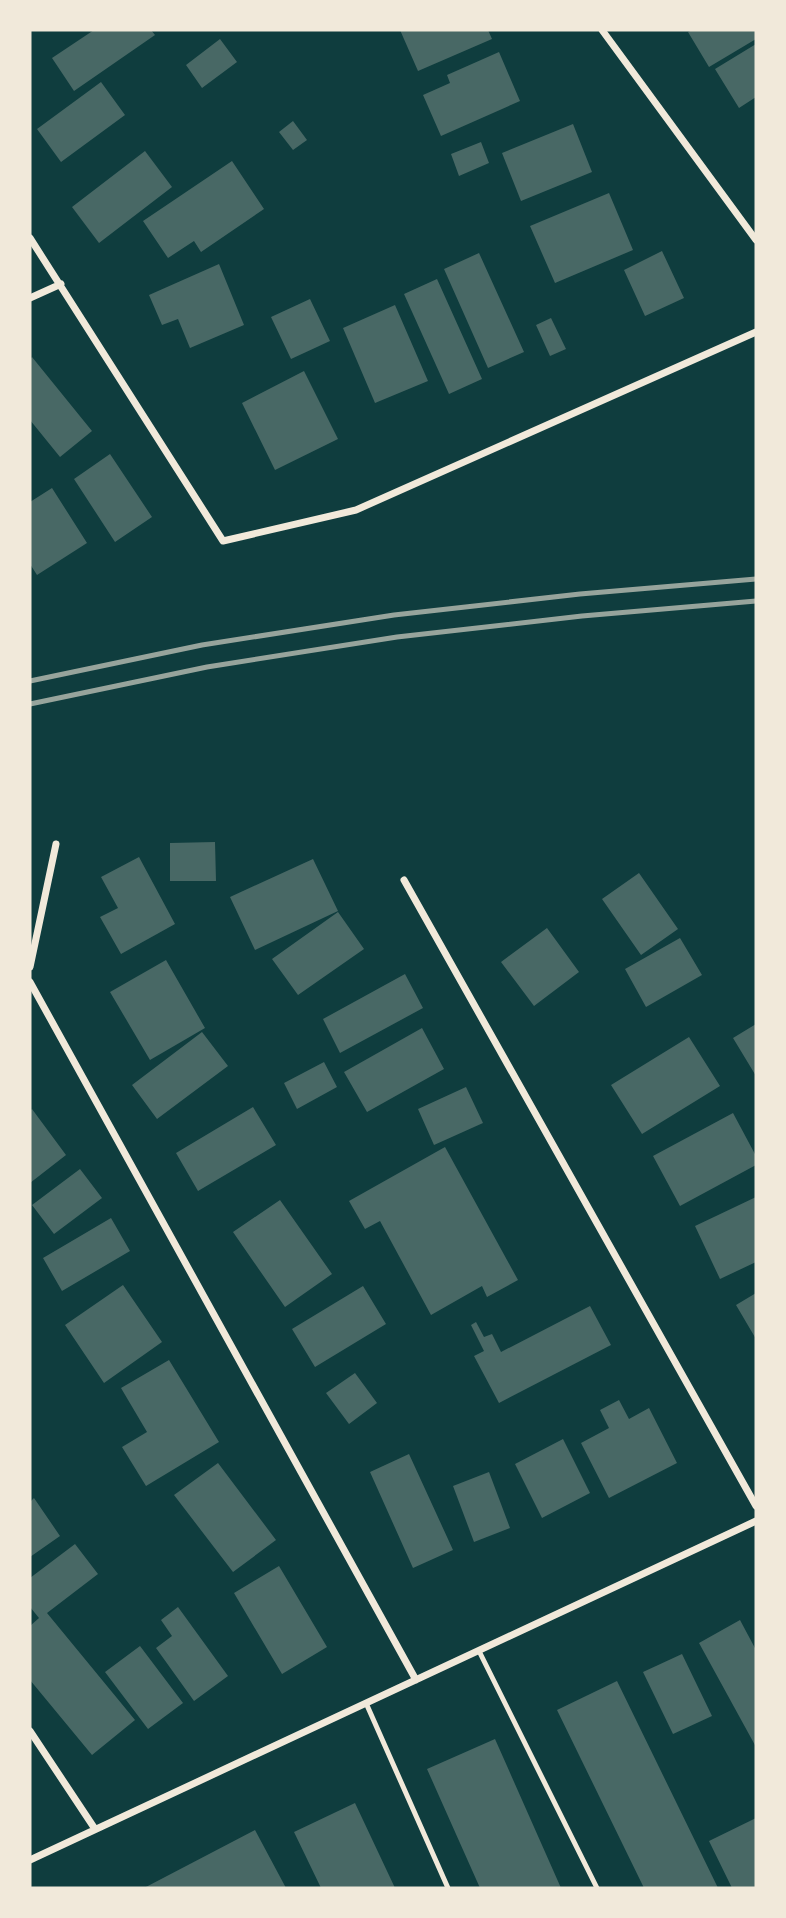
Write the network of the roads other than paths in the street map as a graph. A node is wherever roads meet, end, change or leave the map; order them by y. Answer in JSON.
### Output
{"nodes":[{"id":1,"x":602,"y":30,"type":"edge"},
{"id":2,"x":30,"y":238,"type":"edge"},
{"id":3,"x":756,"y":240,"type":"edge"},
{"id":4,"x":61,"y":284,"type":"junction"},
{"id":5,"x":30,"y":298,"type":"edge"},
{"id":6,"x":756,"y":332,"type":"edge"},
{"id":7,"x":57,"y":844,"type":"dead end"},
{"id":8,"x":404,"y":880,"type":"dead end"},
{"id":9,"x":30,"y":967,"type":"edge"},
{"id":10,"x":30,"y":982,"type":"edge"},
{"id":11,"x":756,"y":1506,"type":"edge"},
{"id":12,"x":756,"y":1521,"type":"edge"},
{"id":13,"x":479,"y":1651,"type":"junction"},
{"id":14,"x":415,"y":1680,"type":"junction"},
{"id":15,"x":366,"y":1703,"type":"junction"},
{"id":16,"x":30,"y":1731,"type":"edge"},
{"id":17,"x":94,"y":1829,"type":"junction"},
{"id":18,"x":30,"y":1860,"type":"edge"},
{"id":19,"x":448,"y":1888,"type":"edge"},
{"id":20,"x":597,"y":1888,"type":"edge"}],
"edges":[{"from":1,"to":3,"type":"street"},
{"from":2,"to":4,"type":"street"},
{"from":4,"to":5,"type":"street"},
{"from":4,"to":6,"type":"street"},
{"from":7,"to":9,"type":"street"},
{"from":8,"to":11,"type":"street"},
{"from":10,"to":14,"type":"street"},
{"from":12,"to":13,"type":"street"},
{"from":13,"to":14,"type":"street"},
{"from":13,"to":20,"type":"lane"},
{"from":14,"to":15,"type":"street"},
{"from":15,"to":17,"type":"street"},
{"from":15,"to":19,"type":"lane"},
{"from":16,"to":17,"type":"street"},
{"from":17,"to":18,"type":"street"}]}
